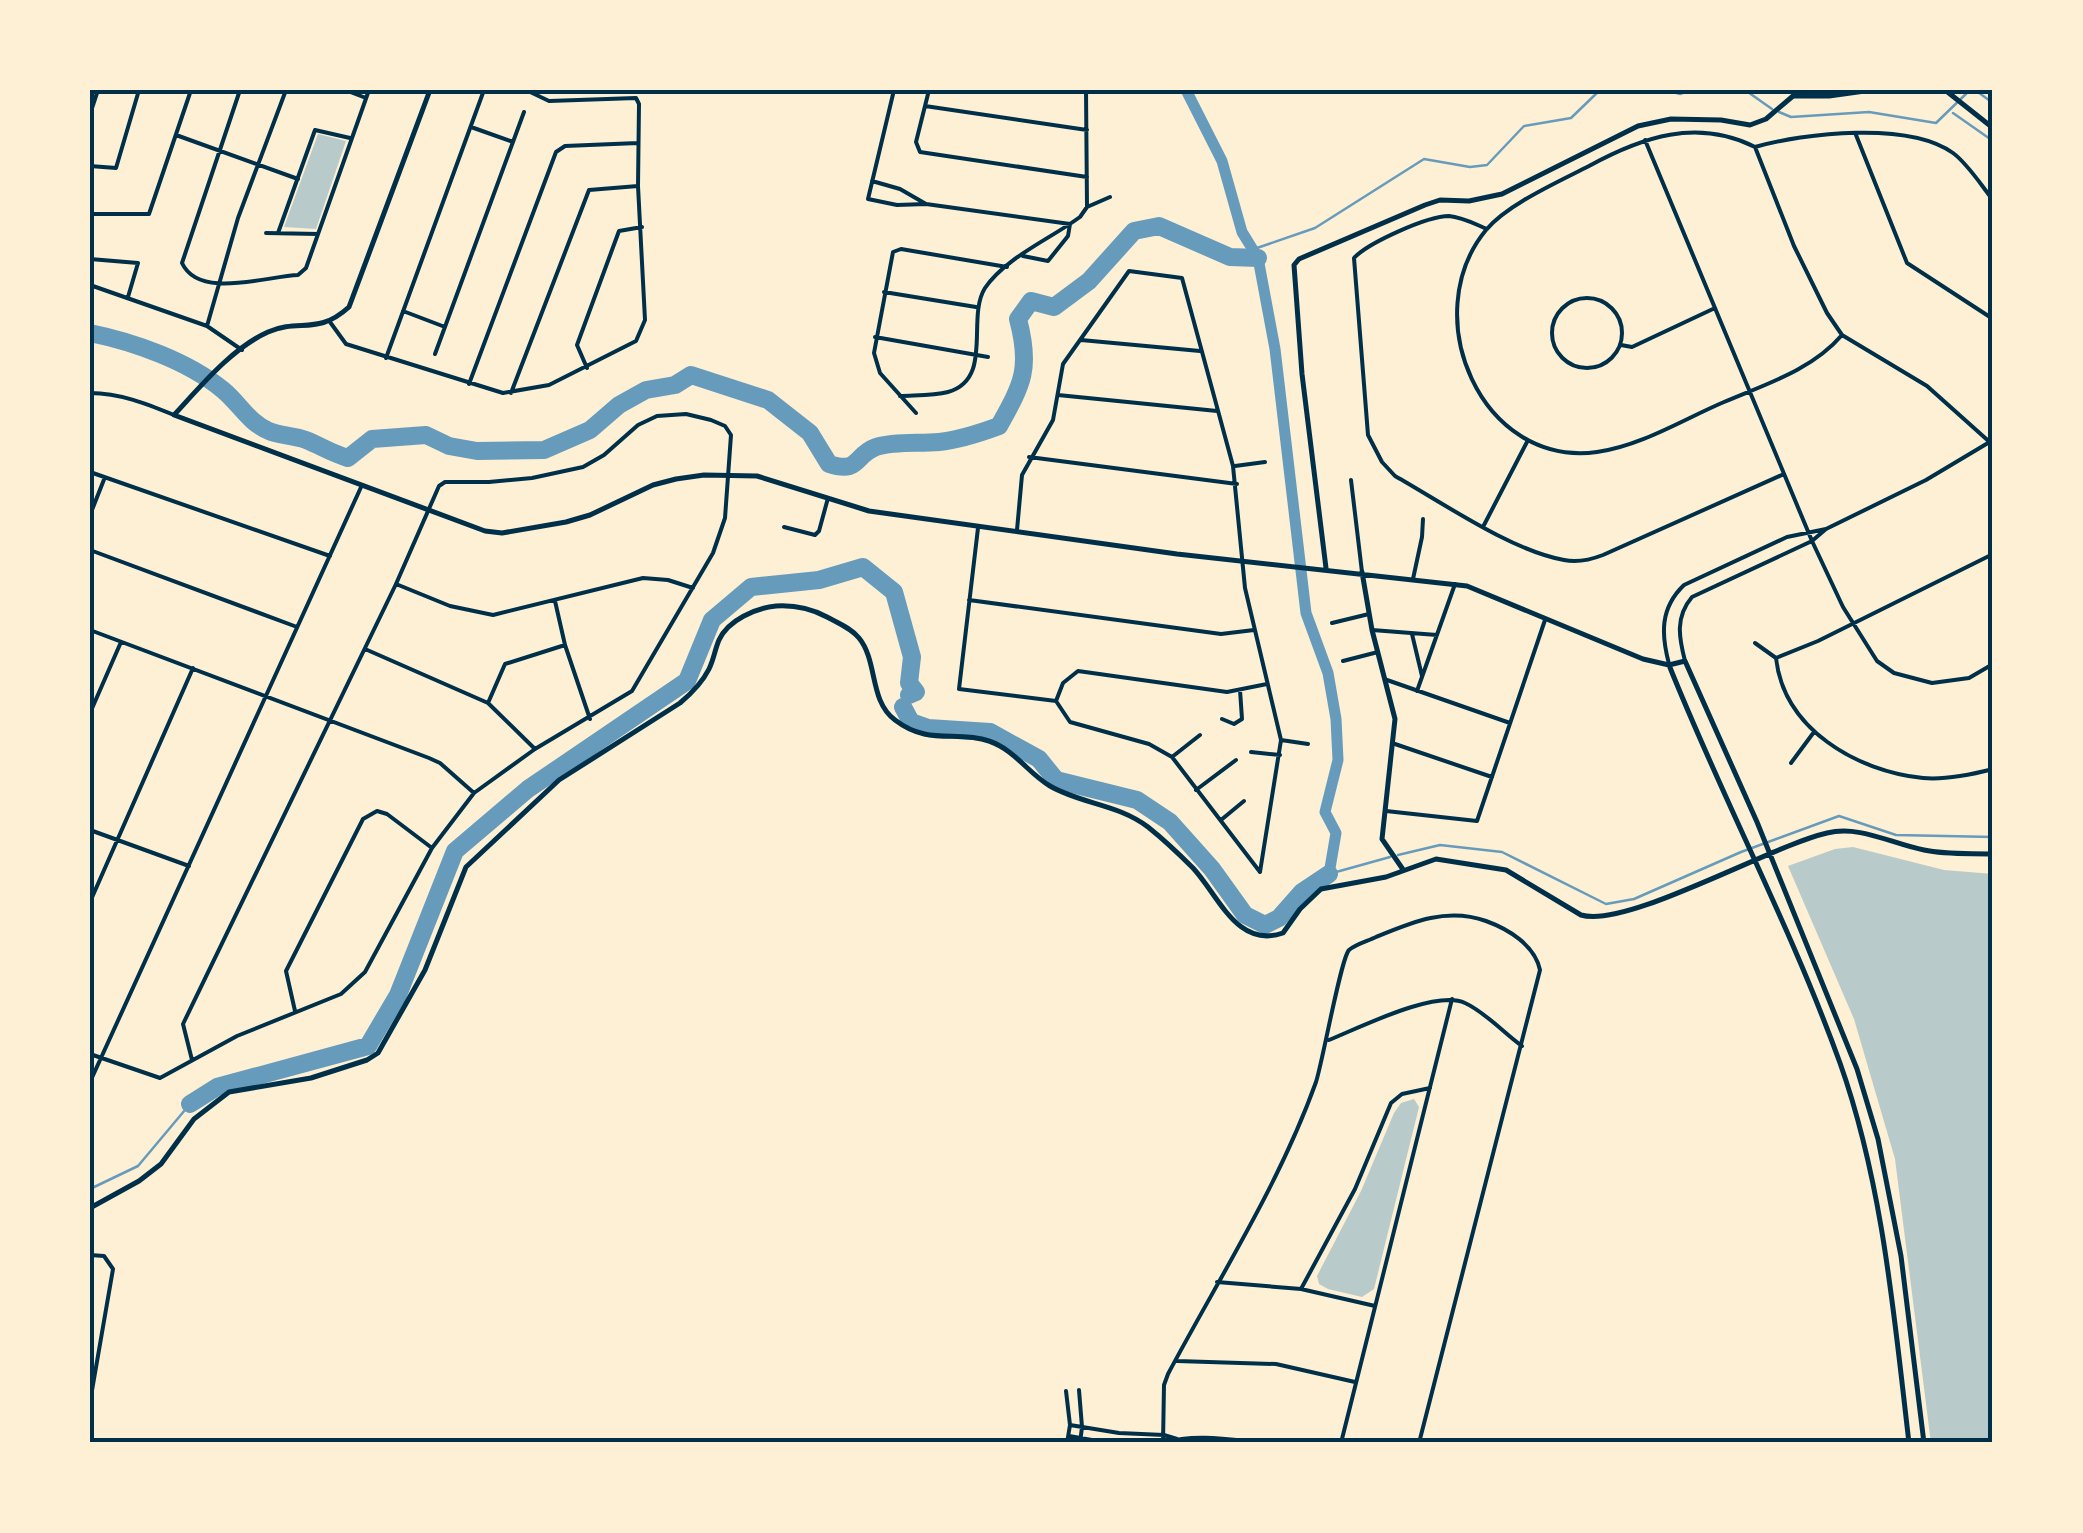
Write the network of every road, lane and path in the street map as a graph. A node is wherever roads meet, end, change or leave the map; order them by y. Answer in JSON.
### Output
{"nodes":[{"id":1,"x":98,"y":90,"type":"edge"},
{"id":2,"x":140,"y":90,"type":"edge"},
{"id":3,"x":191,"y":90,"type":"edge"},
{"id":4,"x":240,"y":90,"type":"edge"},
{"id":5,"x":286,"y":90,"type":"edge"},
{"id":6,"x":345,"y":90,"type":"edge"},
{"id":7,"x":368,"y":90,"type":"edge"},
{"id":8,"x":430,"y":90,"type":"edge"},
{"id":9,"x":484,"y":90,"type":"edge"},
{"id":10,"x":526,"y":90,"type":"edge"},
{"id":11,"x":894,"y":90,"type":"edge"},
{"id":12,"x":929,"y":90,"type":"edge"},
{"id":13,"x":1086,"y":90,"type":"edge"},
{"id":14,"x":1944,"y":90,"type":"edge"},
{"id":15,"x":1869,"y":91,"type":"edge"},
{"id":16,"x":1794,"y":93,"type":"edge"},
{"id":17,"x":1830,"y":93,"type":"edge"},
{"id":18,"x":366,"y":98,"type":"junction"},
{"id":19,"x":925,"y":106,"type":"junction"},
{"id":20,"x":524,"y":112,"type":"dead end"},
{"id":21,"x":90,"y":114,"type":"edge"},
{"id":22,"x":472,"y":127,"type":"junction"},
{"id":23,"x":1993,"y":128,"type":"edge"},
{"id":24,"x":1086,"y":130,"type":"junction"},
{"id":25,"x":1856,"y":133,"type":"junction"},
{"id":26,"x":176,"y":135,"type":"junction"},
{"id":27,"x":352,"y":138,"type":"junction"},
{"id":28,"x":1645,"y":140,"type":"junction"},
{"id":29,"x":513,"y":142,"type":"junction"},
{"id":30,"x":638,"y":144,"type":"junction"},
{"id":31,"x":1755,"y":147,"type":"junction"},
{"id":32,"x":219,"y":150,"type":"junction"},
{"id":33,"x":259,"y":164,"type":"junction"},
{"id":34,"x":90,"y":166,"type":"edge"},
{"id":35,"x":1087,"y":178,"type":"junction"},
{"id":36,"x":298,"y":179,"type":"junction"},
{"id":37,"x":872,"y":182,"type":"junction"},
{"id":38,"x":638,"y":186,"type":"junction"},
{"id":39,"x":1110,"y":197,"type":"dead end"},
{"id":40,"x":1993,"y":200,"type":"edge"},
{"id":41,"x":926,"y":204,"type":"junction"},
{"id":42,"x":1087,"y":207,"type":"junction"},
{"id":43,"x":90,"y":214,"type":"edge"},
{"id":44,"x":1070,"y":224,"type":"junction"},
{"id":45,"x":642,"y":227,"type":"junction"},
{"id":46,"x":1487,"y":228,"type":"junction"},
{"id":47,"x":266,"y":232,"type":"dead end"},
{"id":48,"x":278,"y":233,"type":"junction"},
{"id":49,"x":318,"y":234,"type":"junction"},
{"id":50,"x":1022,"y":256,"type":"junction"},
{"id":51,"x":90,"y":259,"type":"edge"},
{"id":52,"x":1007,"y":267,"type":"junction"},
{"id":53,"x":218,"y":284,"type":"junction"},
{"id":54,"x":90,"y":285,"type":"edge"},
{"id":55,"x":884,"y":292,"type":"junction"},
{"id":56,"x":128,"y":297,"type":"junction"},
{"id":57,"x":976,"y":307,"type":"junction"},
{"id":58,"x":1715,"y":308,"type":"junction"},
{"id":59,"x":402,"y":311,"type":"junction"},
{"id":60,"x":1993,"y":319,"type":"edge"},
{"id":61,"x":330,"y":322,"type":"junction"},
{"id":62,"x":207,"y":326,"type":"junction"},
{"id":63,"x":445,"y":327,"type":"junction"},
{"id":64,"x":1842,"y":335,"type":"junction"},
{"id":65,"x":875,"y":337,"type":"junction"},
{"id":66,"x":1080,"y":340,"type":"junction"},
{"id":67,"x":1621,"y":345,"type":"junction"},
{"id":68,"x":242,"y":350,"type":"junction"},
{"id":69,"x":1200,"y":351,"type":"junction"},
{"id":70,"x":435,"y":354,"type":"dead end"},
{"id":71,"x":977,"y":354,"type":"junction"},
{"id":72,"x":386,"y":358,"type":"junction"},
{"id":73,"x":988,"y":358,"type":"dead end"},
{"id":74,"x":586,"y":368,"type":"junction"},
{"id":75,"x":469,"y":384,"type":"junction"},
{"id":76,"x":1750,"y":391,"type":"junction"},
{"id":77,"x":90,"y":393,"type":"edge"},
{"id":78,"x":512,"y":393,"type":"junction"},
{"id":79,"x":1058,"y":395,"type":"junction"},
{"id":80,"x":900,"y":396,"type":"junction"},
{"id":81,"x":1217,"y":411,"type":"junction"},
{"id":82,"x":916,"y":413,"type":"dead end"},
{"id":83,"x":174,"y":416,"type":"junction"},
{"id":84,"x":1528,"y":440,"type":"junction"},
{"id":85,"x":1992,"y":442,"type":"edge"},
{"id":86,"x":1030,"y":456,"type":"junction"},
{"id":87,"x":1266,"y":462,"type":"dead end"},
{"id":88,"x":1234,"y":466,"type":"junction"},
{"id":89,"x":90,"y":472,"type":"edge"},
{"id":90,"x":1784,"y":474,"type":"junction"},
{"id":91,"x":730,"y":475,"type":"junction"},
{"id":92,"x":105,"y":477,"type":"junction"},
{"id":93,"x":1351,"y":480,"type":"dead end"},
{"id":94,"x":1237,"y":484,"type":"junction"},
{"id":95,"x":362,"y":485,"type":"junction"},
{"id":96,"x":828,"y":498,"type":"junction"},
{"id":97,"x":429,"y":513,"type":"junction"},
{"id":98,"x":90,"y":515,"type":"edge"},
{"id":99,"x":1423,"y":518,"type":"dead end"},
{"id":100,"x":1484,"y":526,"type":"junction"},
{"id":101,"x":978,"y":527,"type":"junction"},
{"id":102,"x":784,"y":528,"type":"dead end"},
{"id":103,"x":1826,"y":529,"type":"junction"},
{"id":104,"x":1808,"y":531,"type":"junction"},
{"id":105,"x":1016,"y":533,"type":"junction"},
{"id":106,"x":1812,"y":540,"type":"junction"},
{"id":107,"x":90,"y":550,"type":"edge"},
{"id":108,"x":1993,"y":554,"type":"edge"},
{"id":109,"x":1748,"y":555,"type":"junction"},
{"id":110,"x":330,"y":556,"type":"junction"},
{"id":111,"x":1243,"y":562,"type":"junction"},
{"id":112,"x":1752,"y":567,"type":"junction"},
{"id":113,"x":1326,"y":569,"type":"junction"},
{"id":114,"x":1362,"y":572,"type":"junction"},
{"id":115,"x":1413,"y":579,"type":"junction"},
{"id":116,"x":396,"y":584,"type":"junction"},
{"id":117,"x":1455,"y":584,"type":"junction"},
{"id":118,"x":693,"y":588,"type":"junction"},
{"id":119,"x":969,"y":600,"type":"junction"},
{"id":120,"x":555,"y":601,"type":"junction"},
{"id":121,"x":1370,"y":614,"type":"junction"},
{"id":122,"x":1545,"y":620,"type":"junction"},
{"id":123,"x":1332,"y":623,"type":"dead end"},
{"id":124,"x":1853,"y":624,"type":"junction"},
{"id":125,"x":296,"y":627,"type":"junction"},
{"id":126,"x":90,"y":630,"type":"edge"},
{"id":127,"x":1254,"y":630,"type":"junction"},
{"id":128,"x":1372,"y":630,"type":"junction"},
{"id":129,"x":1412,"y":634,"type":"junction"},
{"id":130,"x":1437,"y":635,"type":"junction"},
{"id":131,"x":121,"y":642,"type":"junction"},
{"id":132,"x":1755,"y":643,"type":"dead end"},
{"id":133,"x":565,"y":645,"type":"junction"},
{"id":134,"x":363,"y":648,"type":"junction"},
{"id":135,"x":1378,"y":652,"type":"junction"},
{"id":136,"x":1776,"y":658,"type":"junction"},
{"id":137,"x":1685,"y":661,"type":"junction"},
{"id":138,"x":1343,"y":662,"type":"dead end"},
{"id":139,"x":1993,"y":664,"type":"edge"},
{"id":140,"x":1669,"y":665,"type":"junction"},
{"id":141,"x":193,"y":668,"type":"junction"},
{"id":142,"x":1422,"y":676,"type":"junction"},
{"id":143,"x":1386,"y":680,"type":"junction"},
{"id":144,"x":1269,"y":684,"type":"junction"},
{"id":145,"x":1240,"y":690,"type":"junction"},
{"id":146,"x":1417,"y":691,"type":"junction"},
{"id":147,"x":264,"y":696,"type":"junction"},
{"id":148,"x":1056,"y":702,"type":"junction"},
{"id":149,"x":488,"y":703,"type":"junction"},
{"id":150,"x":90,"y":713,"type":"edge"},
{"id":151,"x":590,"y":719,"type":"junction"},
{"id":152,"x":1222,"y":719,"type":"dead end"},
{"id":153,"x":328,"y":721,"type":"junction"},
{"id":154,"x":1510,"y":722,"type":"junction"},
{"id":155,"x":1814,"y":732,"type":"junction"},
{"id":156,"x":1200,"y":735,"type":"dead end"},
{"id":157,"x":1281,"y":740,"type":"junction"},
{"id":158,"x":1308,"y":744,"type":"dead end"},
{"id":159,"x":1395,"y":744,"type":"junction"},
{"id":160,"x":534,"y":750,"type":"junction"},
{"id":161,"x":1251,"y":752,"type":"dead end"},
{"id":162,"x":1280,"y":755,"type":"junction"},
{"id":163,"x":1172,"y":757,"type":"junction"},
{"id":164,"x":1236,"y":760,"type":"dead end"},
{"id":165,"x":1790,"y":763,"type":"dead end"},
{"id":166,"x":1993,"y":769,"type":"edge"},
{"id":167,"x":1492,"y":777,"type":"junction"},
{"id":168,"x":1196,"y":790,"type":"junction"},
{"id":169,"x":474,"y":794,"type":"junction"},
{"id":170,"x":1244,"y":801,"type":"dead end"},
{"id":171,"x":1386,"y":811,"type":"junction"},
{"id":172,"x":1220,"y":821,"type":"junction"},
{"id":173,"x":90,"y":830,"type":"edge"},
{"id":174,"x":118,"y":840,"type":"junction"},
{"id":175,"x":432,"y":848,"type":"junction"},
{"id":176,"x":1993,"y":854,"type":"edge"},
{"id":177,"x":190,"y":867,"type":"junction"},
{"id":178,"x":1402,"y":868,"type":"junction"},
{"id":179,"x":90,"y":902,"type":"edge"},
{"id":180,"x":1452,"y":999,"type":"junction"},
{"id":181,"x":296,"y":1012,"type":"junction"},
{"id":182,"x":1328,"y":1040,"type":"junction"},
{"id":183,"x":1522,"y":1046,"type":"junction"},
{"id":184,"x":90,"y":1054,"type":"edge"},
{"id":185,"x":102,"y":1059,"type":"junction"},
{"id":186,"x":192,"y":1060,"type":"junction"},
{"id":187,"x":90,"y":1082,"type":"edge"},
{"id":188,"x":1430,"y":1088,"type":"junction"},
{"id":189,"x":90,"y":1208,"type":"edge"},
{"id":190,"x":90,"y":1255,"type":"edge"},
{"id":191,"x":1217,"y":1282,"type":"junction"},
{"id":192,"x":1302,"y":1290,"type":"junction"},
{"id":193,"x":1375,"y":1306,"type":"junction"},
{"id":194,"x":1174,"y":1361,"type":"junction"},
{"id":195,"x":1355,"y":1382,"type":"junction"},
{"id":196,"x":1079,"y":1390,"type":"dead end"},
{"id":197,"x":1066,"y":1391,"type":"dead end"},
{"id":198,"x":90,"y":1402,"type":"edge"},
{"id":199,"x":1070,"y":1424,"type":"junction"},
{"id":200,"x":1082,"y":1427,"type":"junction"},
{"id":201,"x":1164,"y":1434,"type":"junction"},
{"id":202,"x":1177,"y":1439,"type":"junction"},
{"id":203,"x":1068,"y":1440,"type":"edge"},
{"id":204,"x":1080,"y":1441,"type":"edge"},
{"id":205,"x":1109,"y":1443,"type":"edge"},
{"id":206,"x":1164,"y":1443,"type":"edge"},
{"id":207,"x":1262,"y":1443,"type":"edge"},
{"id":208,"x":1341,"y":1443,"type":"edge"},
{"id":209,"x":1419,"y":1443,"type":"edge"},
{"id":210,"x":1909,"y":1443,"type":"edge"},
{"id":211,"x":1924,"y":1443,"type":"edge"}],
"edges":[{"from":1,"to":21,"type":"street"},
{"from":2,"to":34,"type":"street"},
{"from":3,"to":26,"type":"street"},
{"from":4,"to":32,"type":"street"},
{"from":5,"to":33,"type":"street"},
{"from":6,"to":18,"type":"street"},
{"from":7,"to":18,"type":"street"},
{"from":8,"to":61,"type":"street"},
{"from":9,"to":22,"type":"street"},
{"from":10,"to":30,"type":"street"},
{"from":11,"to":37,"type":"street"},
{"from":12,"to":19,"type":"street"},
{"from":13,"to":24,"type":"street"},
{"from":14,"to":23,"type":"street"},
{"from":15,"to":17,"type":"street"},
{"from":16,"to":17,"type":"street"},
{"from":16,"to":113,"type":"street"},
{"from":18,"to":27,"type":"street"},
{"from":19,"to":24,"type":"street"},
{"from":19,"to":35,"type":"street"},
{"from":20,"to":29,"type":"street"},
{"from":22,"to":29,"type":"street"},
{"from":22,"to":59,"type":"street"},
{"from":24,"to":35,"type":"street"},
{"from":25,"to":31,"type":"street"},
{"from":25,"to":40,"type":"street"},
{"from":25,"to":60,"type":"street"},
{"from":26,"to":32,"type":"street"},
{"from":26,"to":43,"type":"street"},
{"from":27,"to":36,"type":"street"},
{"from":27,"to":49,"type":"street"},
{"from":28,"to":31,"type":"street"},
{"from":28,"to":46,"type":"street"},
{"from":28,"to":58,"type":"street"},
{"from":29,"to":63,"type":"street"},
{"from":30,"to":38,"type":"street"},
{"from":30,"to":75,"type":"street"},
{"from":31,"to":64,"type":"street"},
{"from":32,"to":33,"type":"street"},
{"from":32,"to":53,"type":"street"},
{"from":33,"to":36,"type":"street"},
{"from":33,"to":53,"type":"street"},
{"from":35,"to":42,"type":"street"},
{"from":36,"to":48,"type":"street"},
{"from":37,"to":41,"type":"street"},
{"from":37,"to":41,"type":"street"},
{"from":38,"to":45,"type":"street"},
{"from":38,"to":78,"type":"street"},
{"from":39,"to":42,"type":"street"},
{"from":41,"to":44,"type":"street"},
{"from":42,"to":44,"type":"street"},
{"from":44,"to":50,"type":"street"},
{"from":44,"to":50,"type":"street"},
{"from":45,"to":74,"type":"street"},
{"from":45,"to":74,"type":"street"},
{"from":46,"to":84,"type":"street"},
{"from":46,"to":100,"type":"street"},
{"from":47,"to":48,"type":"street"},
{"from":48,"to":49,"type":"street"},
{"from":49,"to":53,"type":"street"},
{"from":50,"to":52,"type":"street"},
{"from":51,"to":56,"type":"street"},
{"from":52,"to":55,"type":"street"},
{"from":52,"to":57,"type":"street"},
{"from":53,"to":62,"type":"street"},
{"from":54,"to":56,"type":"street"},
{"from":55,"to":57,"type":"street"},
{"from":55,"to":65,"type":"street"},
{"from":56,"to":62,"type":"street"},
{"from":57,"to":71,"type":"street"},
{"from":58,"to":67,"type":"street"},
{"from":58,"to":76,"type":"street"},
{"from":59,"to":63,"type":"street"},
{"from":59,"to":72,"type":"street"},
{"from":61,"to":68,"type":"street"},
{"from":61,"to":72,"type":"street"},
{"from":62,"to":68,"type":"street"},
{"from":63,"to":70,"type":"street"},
{"from":64,"to":76,"type":"street"},
{"from":64,"to":85,"type":"street"},
{"from":65,"to":71,"type":"street"},
{"from":65,"to":80,"type":"street"},
{"from":66,"to":69,"type":"street"},
{"from":66,"to":69,"type":"street"},
{"from":66,"to":79,"type":"street"},
{"from":67,"to":67,"type":"street"},
{"from":68,"to":83,"type":"street"},
{"from":69,"to":81,"type":"street"},
{"from":71,"to":73,"type":"street"},
{"from":71,"to":80,"type":"street"},
{"from":72,"to":75,"type":"street"},
{"from":74,"to":78,"type":"street"},
{"from":75,"to":78,"type":"street"},
{"from":76,"to":84,"type":"street"},
{"from":76,"to":90,"type":"street"},
{"from":77,"to":83,"type":"street"},
{"from":79,"to":81,"type":"street"},
{"from":79,"to":86,"type":"street"},
{"from":80,"to":82,"type":"street"},
{"from":81,"to":88,"type":"street"},
{"from":83,"to":95,"type":"street"},
{"from":84,"to":100,"type":"street"},
{"from":85,"to":103,"type":"street"},
{"from":86,"to":94,"type":"street"},
{"from":86,"to":105,"type":"street"},
{"from":87,"to":88,"type":"street"},
{"from":88,"to":94,"type":"street"},
{"from":89,"to":92,"type":"street"},
{"from":90,"to":100,"type":"street"},
{"from":90,"to":104,"type":"street"},
{"from":91,"to":96,"type":"street"},
{"from":91,"to":97,"type":"street"},
{"from":91,"to":97,"type":"street"},
{"from":91,"to":118,"type":"street"},
{"from":92,"to":98,"type":"street"},
{"from":92,"to":110,"type":"street"},
{"from":93,"to":114,"type":"street"},
{"from":94,"to":111,"type":"street"},
{"from":95,"to":97,"type":"street"},
{"from":95,"to":110,"type":"street"},
{"from":96,"to":101,"type":"street"},
{"from":96,"to":102,"type":"street"},
{"from":97,"to":116,"type":"street"},
{"from":99,"to":115,"type":"street"},
{"from":101,"to":105,"type":"street"},
{"from":101,"to":119,"type":"street"},
{"from":103,"to":104,"type":"street"},
{"from":103,"to":106,"type":"street"},
{"from":104,"to":106,"type":"street"},
{"from":104,"to":109,"type":"street"},
{"from":105,"to":111,"type":"street"},
{"from":106,"to":112,"type":"street"},
{"from":106,"to":124,"type":"street"},
{"from":107,"to":125,"type":"street"},
{"from":108,"to":124,"type":"street"},
{"from":109,"to":112,"type":"street"},
{"from":109,"to":140,"type":"street"},
{"from":110,"to":125,"type":"street"},
{"from":111,"to":113,"type":"street"},
{"from":111,"to":127,"type":"street"},
{"from":112,"to":137,"type":"street"},
{"from":113,"to":114,"type":"street"},
{"from":114,"to":115,"type":"street"},
{"from":114,"to":121,"type":"street"},
{"from":115,"to":117,"type":"street"},
{"from":116,"to":120,"type":"street"},
{"from":116,"to":134,"type":"street"},
{"from":117,"to":122,"type":"street"},
{"from":117,"to":130,"type":"street"},
{"from":118,"to":120,"type":"street"},
{"from":118,"to":151,"type":"street"},
{"from":119,"to":127,"type":"street"},
{"from":119,"to":148,"type":"street"},
{"from":120,"to":133,"type":"street"},
{"from":121,"to":123,"type":"street"},
{"from":121,"to":128,"type":"street"},
{"from":122,"to":140,"type":"street"},
{"from":122,"to":154,"type":"street"},
{"from":124,"to":136,"type":"street"},
{"from":124,"to":139,"type":"street"},
{"from":125,"to":147,"type":"street"},
{"from":126,"to":131,"type":"street"},
{"from":127,"to":144,"type":"street"},
{"from":128,"to":129,"type":"street"},
{"from":128,"to":135,"type":"street"},
{"from":129,"to":130,"type":"street"},
{"from":129,"to":142,"type":"street"},
{"from":130,"to":142,"type":"street"},
{"from":131,"to":141,"type":"street"},
{"from":131,"to":150,"type":"street"},
{"from":132,"to":136,"type":"street"},
{"from":133,"to":149,"type":"street"},
{"from":133,"to":151,"type":"street"},
{"from":134,"to":149,"type":"street"},
{"from":134,"to":153,"type":"street"},
{"from":135,"to":138,"type":"street"},
{"from":135,"to":143,"type":"street"},
{"from":136,"to":155,"type":"street"},
{"from":137,"to":140,"type":"street"},
{"from":137,"to":211,"type":"street"},
{"from":140,"to":210,"type":"street"},
{"from":141,"to":147,"type":"street"},
{"from":141,"to":174,"type":"street"},
{"from":142,"to":146,"type":"street"},
{"from":143,"to":146,"type":"street"},
{"from":143,"to":159,"type":"street"},
{"from":144,"to":145,"type":"street"},
{"from":144,"to":157,"type":"street"},
{"from":145,"to":148,"type":"street"},
{"from":145,"to":152,"type":"street"},
{"from":146,"to":154,"type":"street"},
{"from":147,"to":153,"type":"street"},
{"from":147,"to":177,"type":"street"},
{"from":148,"to":163,"type":"street"},
{"from":149,"to":160,"type":"street"},
{"from":151,"to":160,"type":"street"},
{"from":153,"to":169,"type":"street"},
{"from":153,"to":186,"type":"street"},
{"from":154,"to":167,"type":"street"},
{"from":155,"to":165,"type":"street"},
{"from":155,"to":166,"type":"street"},
{"from":156,"to":163,"type":"street"},
{"from":157,"to":158,"type":"street"},
{"from":157,"to":162,"type":"street"},
{"from":159,"to":167,"type":"street"},
{"from":159,"to":171,"type":"street"},
{"from":160,"to":169,"type":"street"},
{"from":161,"to":162,"type":"street"},
{"from":162,"to":172,"type":"street"},
{"from":163,"to":168,"type":"street"},
{"from":164,"to":168,"type":"street"},
{"from":167,"to":171,"type":"street"},
{"from":168,"to":172,"type":"street"},
{"from":169,"to":175,"type":"street"},
{"from":170,"to":172,"type":"street"},
{"from":171,"to":178,"type":"street"},
{"from":173,"to":174,"type":"street"},
{"from":174,"to":177,"type":"street"},
{"from":174,"to":179,"type":"street"},
{"from":175,"to":181,"type":"street"},
{"from":175,"to":181,"type":"street"},
{"from":176,"to":178,"type":"street"},
{"from":177,"to":185,"type":"street"},
{"from":178,"to":189,"type":"street"},
{"from":180,"to":182,"type":"street"},
{"from":180,"to":183,"type":"street"},
{"from":180,"to":188,"type":"street"},
{"from":181,"to":186,"type":"street"},
{"from":182,"to":183,"type":"street"},
{"from":182,"to":191,"type":"street"},
{"from":183,"to":209,"type":"street"},
{"from":184,"to":185,"type":"street"},
{"from":185,"to":186,"type":"street"},
{"from":185,"to":187,"type":"street"},
{"from":188,"to":192,"type":"street"},
{"from":188,"to":193,"type":"street"},
{"from":190,"to":198,"type":"street"},
{"from":191,"to":192,"type":"street"},
{"from":191,"to":194,"type":"street"},
{"from":192,"to":193,"type":"street"},
{"from":193,"to":195,"type":"street"},
{"from":194,"to":195,"type":"street"},
{"from":194,"to":201,"type":"street"},
{"from":195,"to":208,"type":"street"},
{"from":196,"to":200,"type":"street"},
{"from":197,"to":199,"type":"street"},
{"from":199,"to":200,"type":"street"},
{"from":199,"to":203,"type":"street"},
{"from":200,"to":201,"type":"street"},
{"from":200,"to":204,"type":"street"},
{"from":201,"to":202,"type":"street"},
{"from":201,"to":206,"type":"street"},
{"from":202,"to":206,"type":"street"},
{"from":202,"to":207,"type":"street"},
{"from":203,"to":204,"type":"street"},
{"from":204,"to":205,"type":"street"}]}
